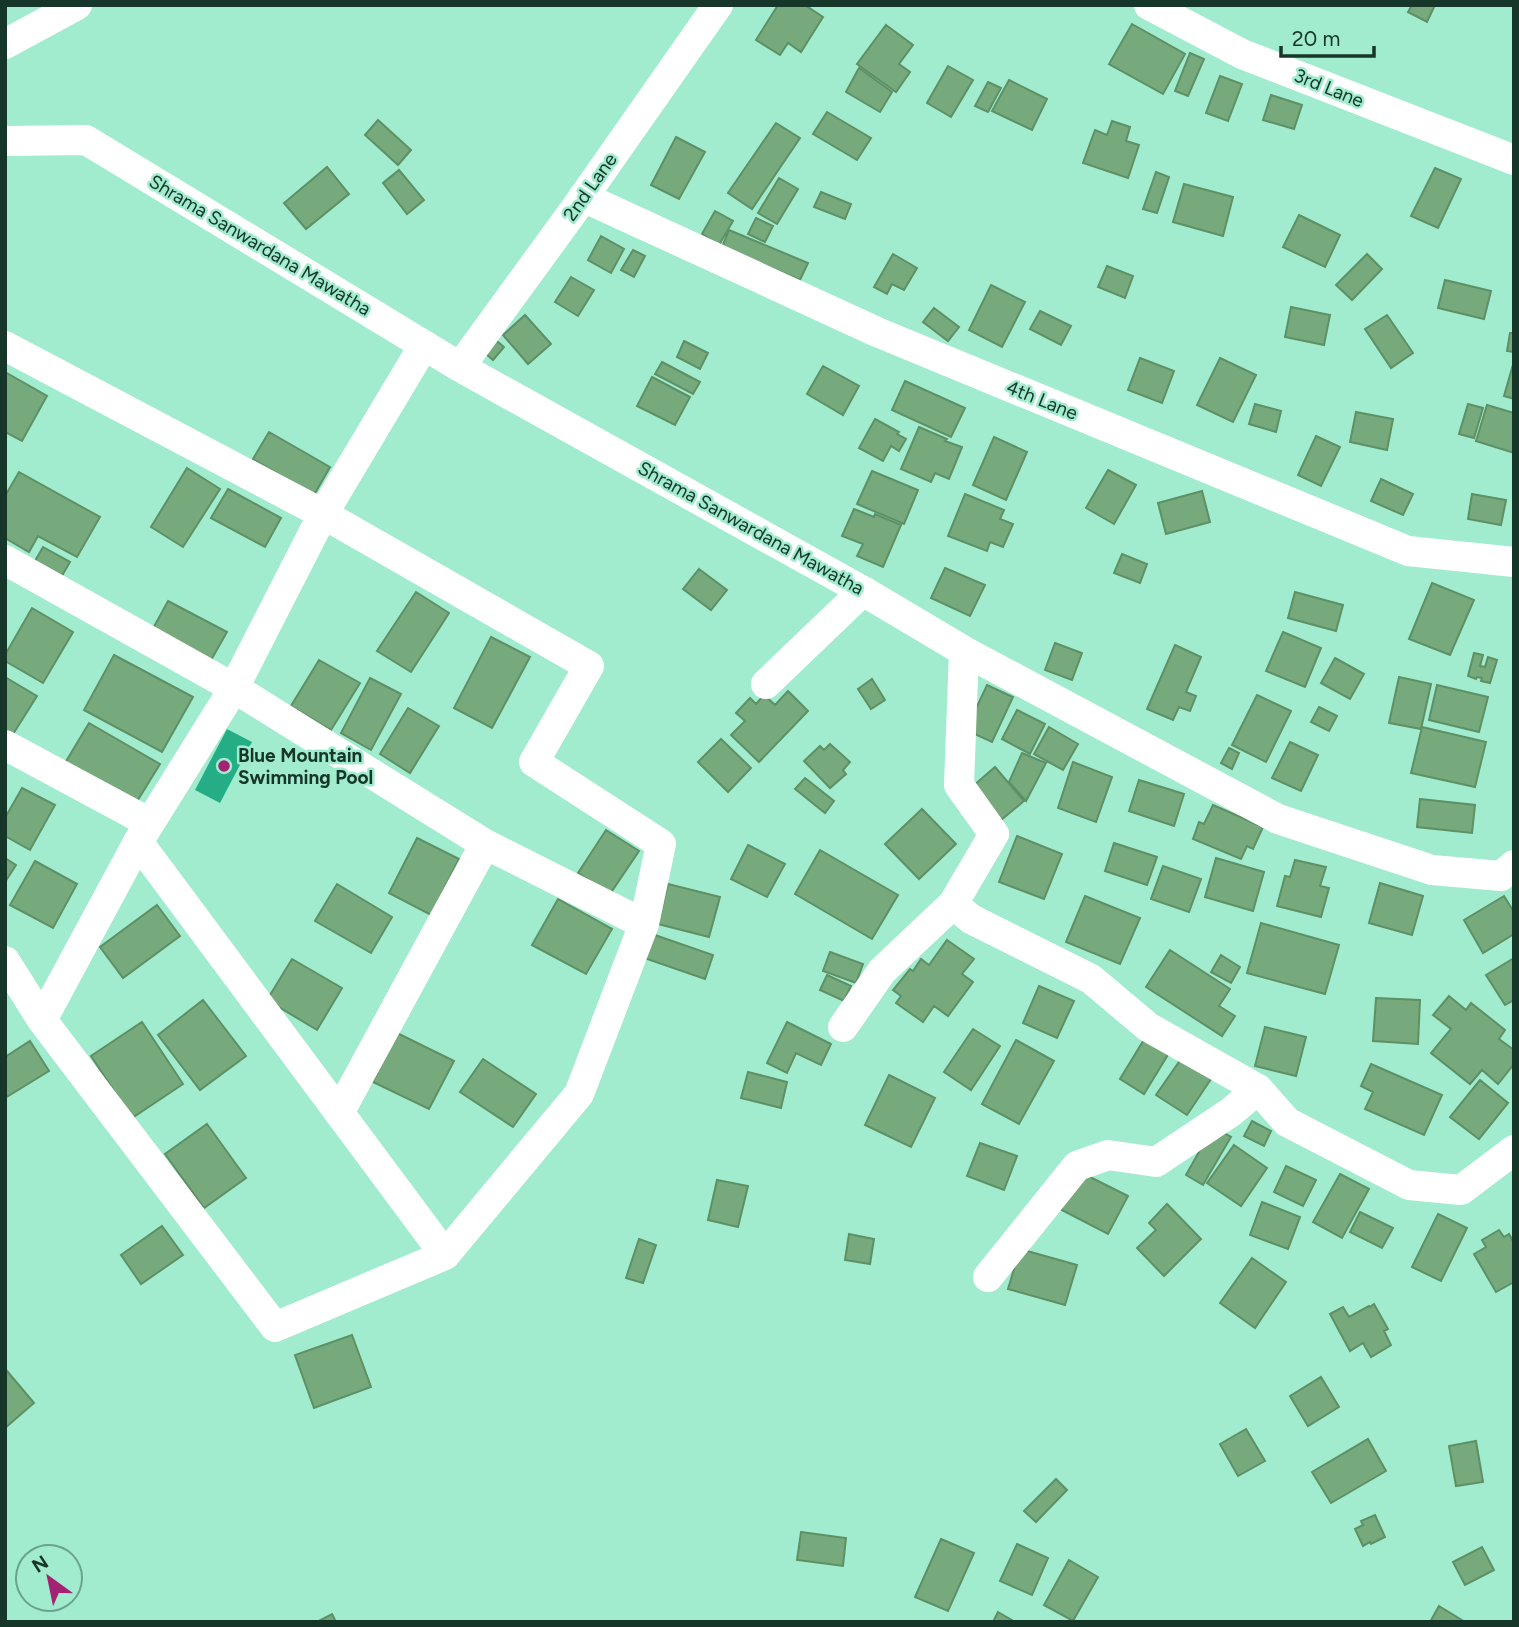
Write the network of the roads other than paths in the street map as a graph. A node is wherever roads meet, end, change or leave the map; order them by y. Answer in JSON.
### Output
{"nodes":[{"id":1,"x":77,"y":5,"type":"edge"},
{"id":2,"x":718,"y":5,"type":"edge"},
{"id":3,"x":1149,"y":5,"type":"edge"},
{"id":4,"x":5,"y":44,"type":"edge"},
{"id":5,"x":5,"y":141,"type":"edge"},
{"id":6,"x":1514,"y":160,"type":"edge"},
{"id":7,"x":583,"y":197,"type":"junction"},
{"id":8,"x":425,"y":345,"type":"junction"},
{"id":9,"x":5,"y":346,"type":"edge"},
{"id":10,"x":460,"y":367,"type":"junction"},
{"id":11,"x":323,"y":514,"type":"junction"},
{"id":12,"x":5,"y":559,"type":"edge"},
{"id":13,"x":1514,"y":562,"type":"edge"},
{"id":14,"x":863,"y":591,"type":"junction"},
{"id":15,"x":964,"y":651,"type":"junction"},
{"id":16,"x":766,"y":684,"type":"dead end"},
{"id":17,"x":234,"y":688,"type":"junction"},
{"id":18,"x":5,"y":745,"type":"edge"},
{"id":19,"x":144,"y":832,"type":"junction"},
{"id":20,"x":485,"y":844,"type":"junction"},
{"id":21,"x":1514,"y":865,"type":"edge"},
{"id":22,"x":953,"y":904,"type":"junction"},
{"id":23,"x":645,"y":924,"type":"junction"},
{"id":24,"x":5,"y":961,"type":"edge"},
{"id":25,"x":42,"y":1020,"type":"junction"},
{"id":26,"x":843,"y":1027,"type":"dead end"},
{"id":27,"x":1258,"y":1089,"type":"junction"},
{"id":28,"x":339,"y":1113,"type":"junction"},
{"id":29,"x":1514,"y":1150,"type":"edge"},
{"id":30,"x":445,"y":1255,"type":"junction"},
{"id":31,"x":988,"y":1277,"type":"dead end"}],
"edges":[{"from":1,"to":4,"type":"street"},
{"from":2,"to":7,"type":"street","name":"2nd Lane"},
{"from":3,"to":6,"type":"street","name":"3rd Lane"},
{"from":5,"to":8,"type":"street","name":"Shrama Sanwardana Mawatha"},
{"from":7,"to":10,"type":"street","name":"2nd Lane"},
{"from":7,"to":13,"type":"street","name":"4th Lane"},
{"from":8,"to":10,"type":"street","name":"Shrama Sanwardana Mawatha"},
{"from":8,"to":11,"type":"street"},
{"from":9,"to":11,"type":"street"},
{"from":10,"to":14,"type":"street","name":"Shrama Sanwardana Mawatha"},
{"from":11,"to":17,"type":"street"},
{"from":11,"to":23,"type":"street"},
{"from":12,"to":17,"type":"street"},
{"from":14,"to":15,"type":"street","name":"Shrama Sanwardana Mawatha"},
{"from":14,"to":16,"type":"street"},
{"from":15,"to":21,"type":"street","name":"Shrama Sanwardana Mawatha"},
{"from":15,"to":22,"type":"street"},
{"from":17,"to":19,"type":"street"},
{"from":17,"to":20,"type":"street"},
{"from":18,"to":19,"type":"street"},
{"from":19,"to":25,"type":"street"},
{"from":19,"to":28,"type":"street"},
{"from":20,"to":23,"type":"street"},
{"from":20,"to":28,"type":"street"},
{"from":22,"to":26,"type":"street"},
{"from":22,"to":27,"type":"street"},
{"from":23,"to":30,"type":"street"},
{"from":24,"to":25,"type":"street"},
{"from":25,"to":30,"type":"street"},
{"from":27,"to":29,"type":"street"},
{"from":27,"to":31,"type":"street"},
{"from":28,"to":30,"type":"street"}]}
